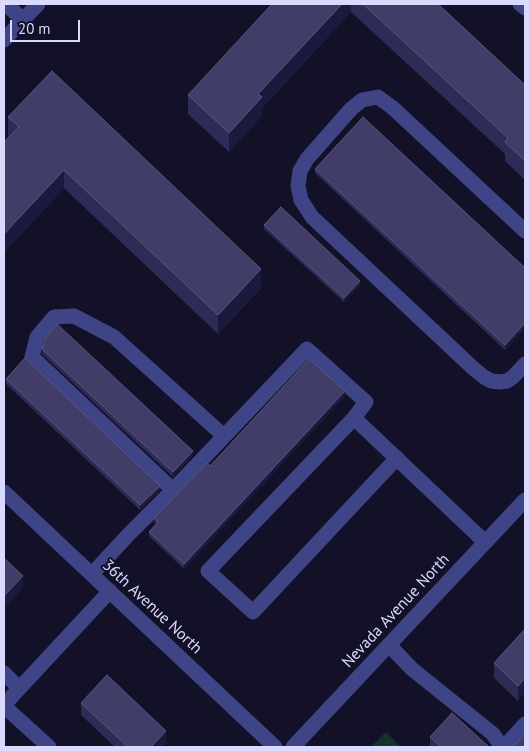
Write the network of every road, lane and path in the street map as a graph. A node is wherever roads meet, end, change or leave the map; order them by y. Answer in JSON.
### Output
{"nodes":[{"id":1,"x":6,"y":4,"type":"edge"},
{"id":2,"x":38,"y":4,"type":"edge"},
{"id":3,"x":520,"y":4,"type":"edge"},
{"id":4,"x":525,"y":8,"type":"edge"},
{"id":5,"x":22,"y":20,"type":"junction"},
{"id":6,"x":4,"y":40,"type":"edge"},
{"id":7,"x":525,"y":231,"type":"edge"},
{"id":8,"x":525,"y":364,"type":"edge"},
{"id":9,"x":354,"y":418,"type":"junction"},
{"id":10,"x":224,"y":436,"type":"junction"},
{"id":11,"x":396,"y":458,"type":"junction"},
{"id":12,"x":173,"y":490,"type":"junction"},
{"id":13,"x":4,"y":492,"type":"edge"},
{"id":14,"x":525,"y":500,"type":"edge"},
{"id":15,"x":485,"y":542,"type":"junction"},
{"id":16,"x":92,"y":574,"type":"junction"},
{"id":17,"x":110,"y":591,"type":"junction"},
{"id":18,"x":389,"y":645,"type":"junction"},
{"id":19,"x":4,"y":673,"type":"edge"},
{"id":20,"x":19,"y":688,"type":"junction"},
{"id":21,"x":4,"y":706,"type":"edge"},
{"id":22,"x":525,"y":724,"type":"edge"},
{"id":23,"x":49,"y":747,"type":"edge"},
{"id":24,"x":275,"y":747,"type":"edge"},
{"id":25,"x":293,"y":747,"type":"edge"},
{"id":26,"x":503,"y":747,"type":"edge"}],
"edges":[{"from":1,"to":5,"type":"street"},
{"from":2,"to":5,"type":"street"},
{"from":3,"to":4,"type":"street"},
{"from":5,"to":6,"type":"street"},
{"from":7,"to":8,"type":"street"},
{"from":9,"to":10,"type":"street"},
{"from":9,"to":11,"type":"street"},
{"from":9,"to":11,"type":"street"},
{"from":10,"to":12,"type":"street"},
{"from":10,"to":12,"type":"street"},
{"from":11,"to":15,"type":"street"},
{"from":12,"to":16,"type":"street"},
{"from":13,"to":16,"type":"street","name":"36th Avenue North"},
{"from":14,"to":15,"type":"street","name":"Nevada Avenue North"},
{"from":15,"to":18,"type":"street","name":"Nevada Avenue North"},
{"from":16,"to":17,"type":"street","name":"36th Avenue North"},
{"from":17,"to":20,"type":"street"},
{"from":17,"to":24,"type":"street","name":"36th Avenue North"},
{"from":18,"to":25,"type":"street","name":"Nevada Avenue North"},
{"from":18,"to":26,"type":"street"},
{"from":19,"to":20,"type":"street"},
{"from":20,"to":21,"type":"street"},
{"from":21,"to":23,"type":"street"},
{"from":22,"to":26,"type":"street"}]}
